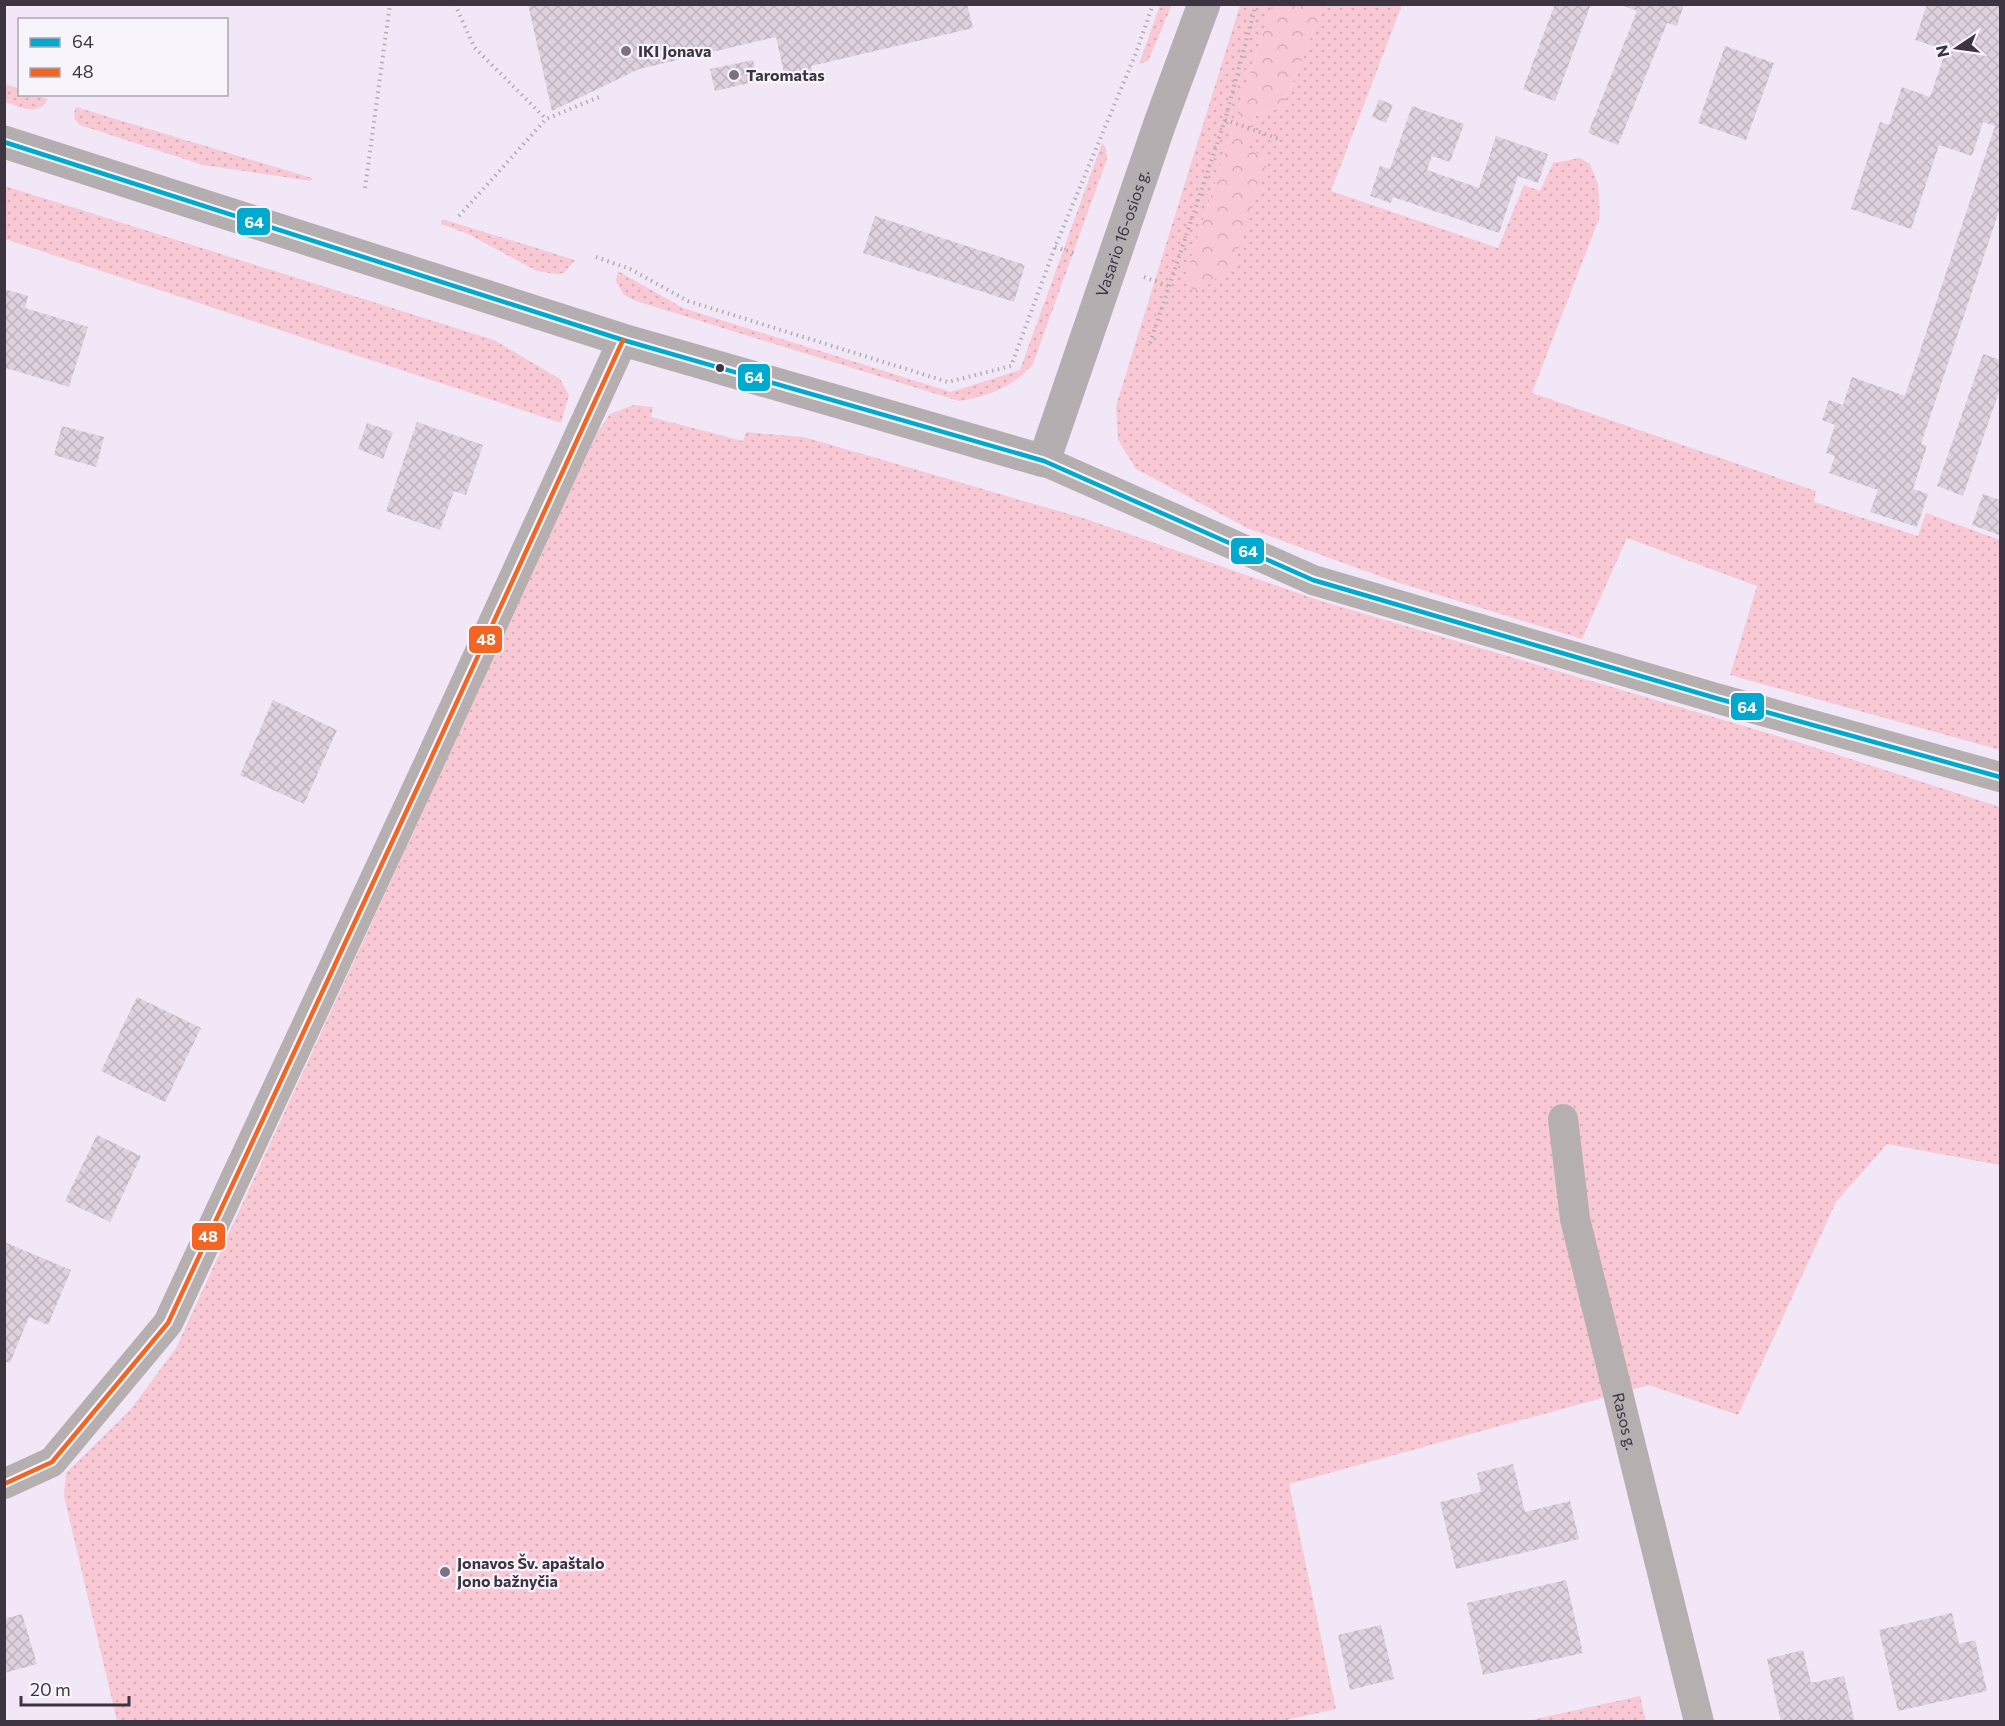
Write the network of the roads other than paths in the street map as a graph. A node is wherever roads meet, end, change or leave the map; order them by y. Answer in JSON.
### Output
{"nodes":[{"id":1,"x":1203,"y":4,"type":"edge"},
{"id":2,"x":4,"y":142,"type":"edge"},
{"id":3,"x":623,"y":340,"type":"junction"},
{"id":4,"x":1044,"y":461,"type":"junction"},
{"id":5,"x":2001,"y":777,"type":"edge"},
{"id":6,"x":1563,"y":1119,"type":"dead end"},
{"id":7,"x":4,"y":1484,"type":"edge"},
{"id":8,"x":1699,"y":1722,"type":"edge"}],
"edges":[{"from":1,"to":4,"type":"main road","name":"Vasario 16-osios g."},
{"from":2,"to":3,"type":"main road"},
{"from":3,"to":4,"type":"main road"},
{"from":3,"to":7,"type":"street"},
{"from":4,"to":5,"type":"street"},
{"from":6,"to":8,"type":"street","name":"Rasos g."}]}
